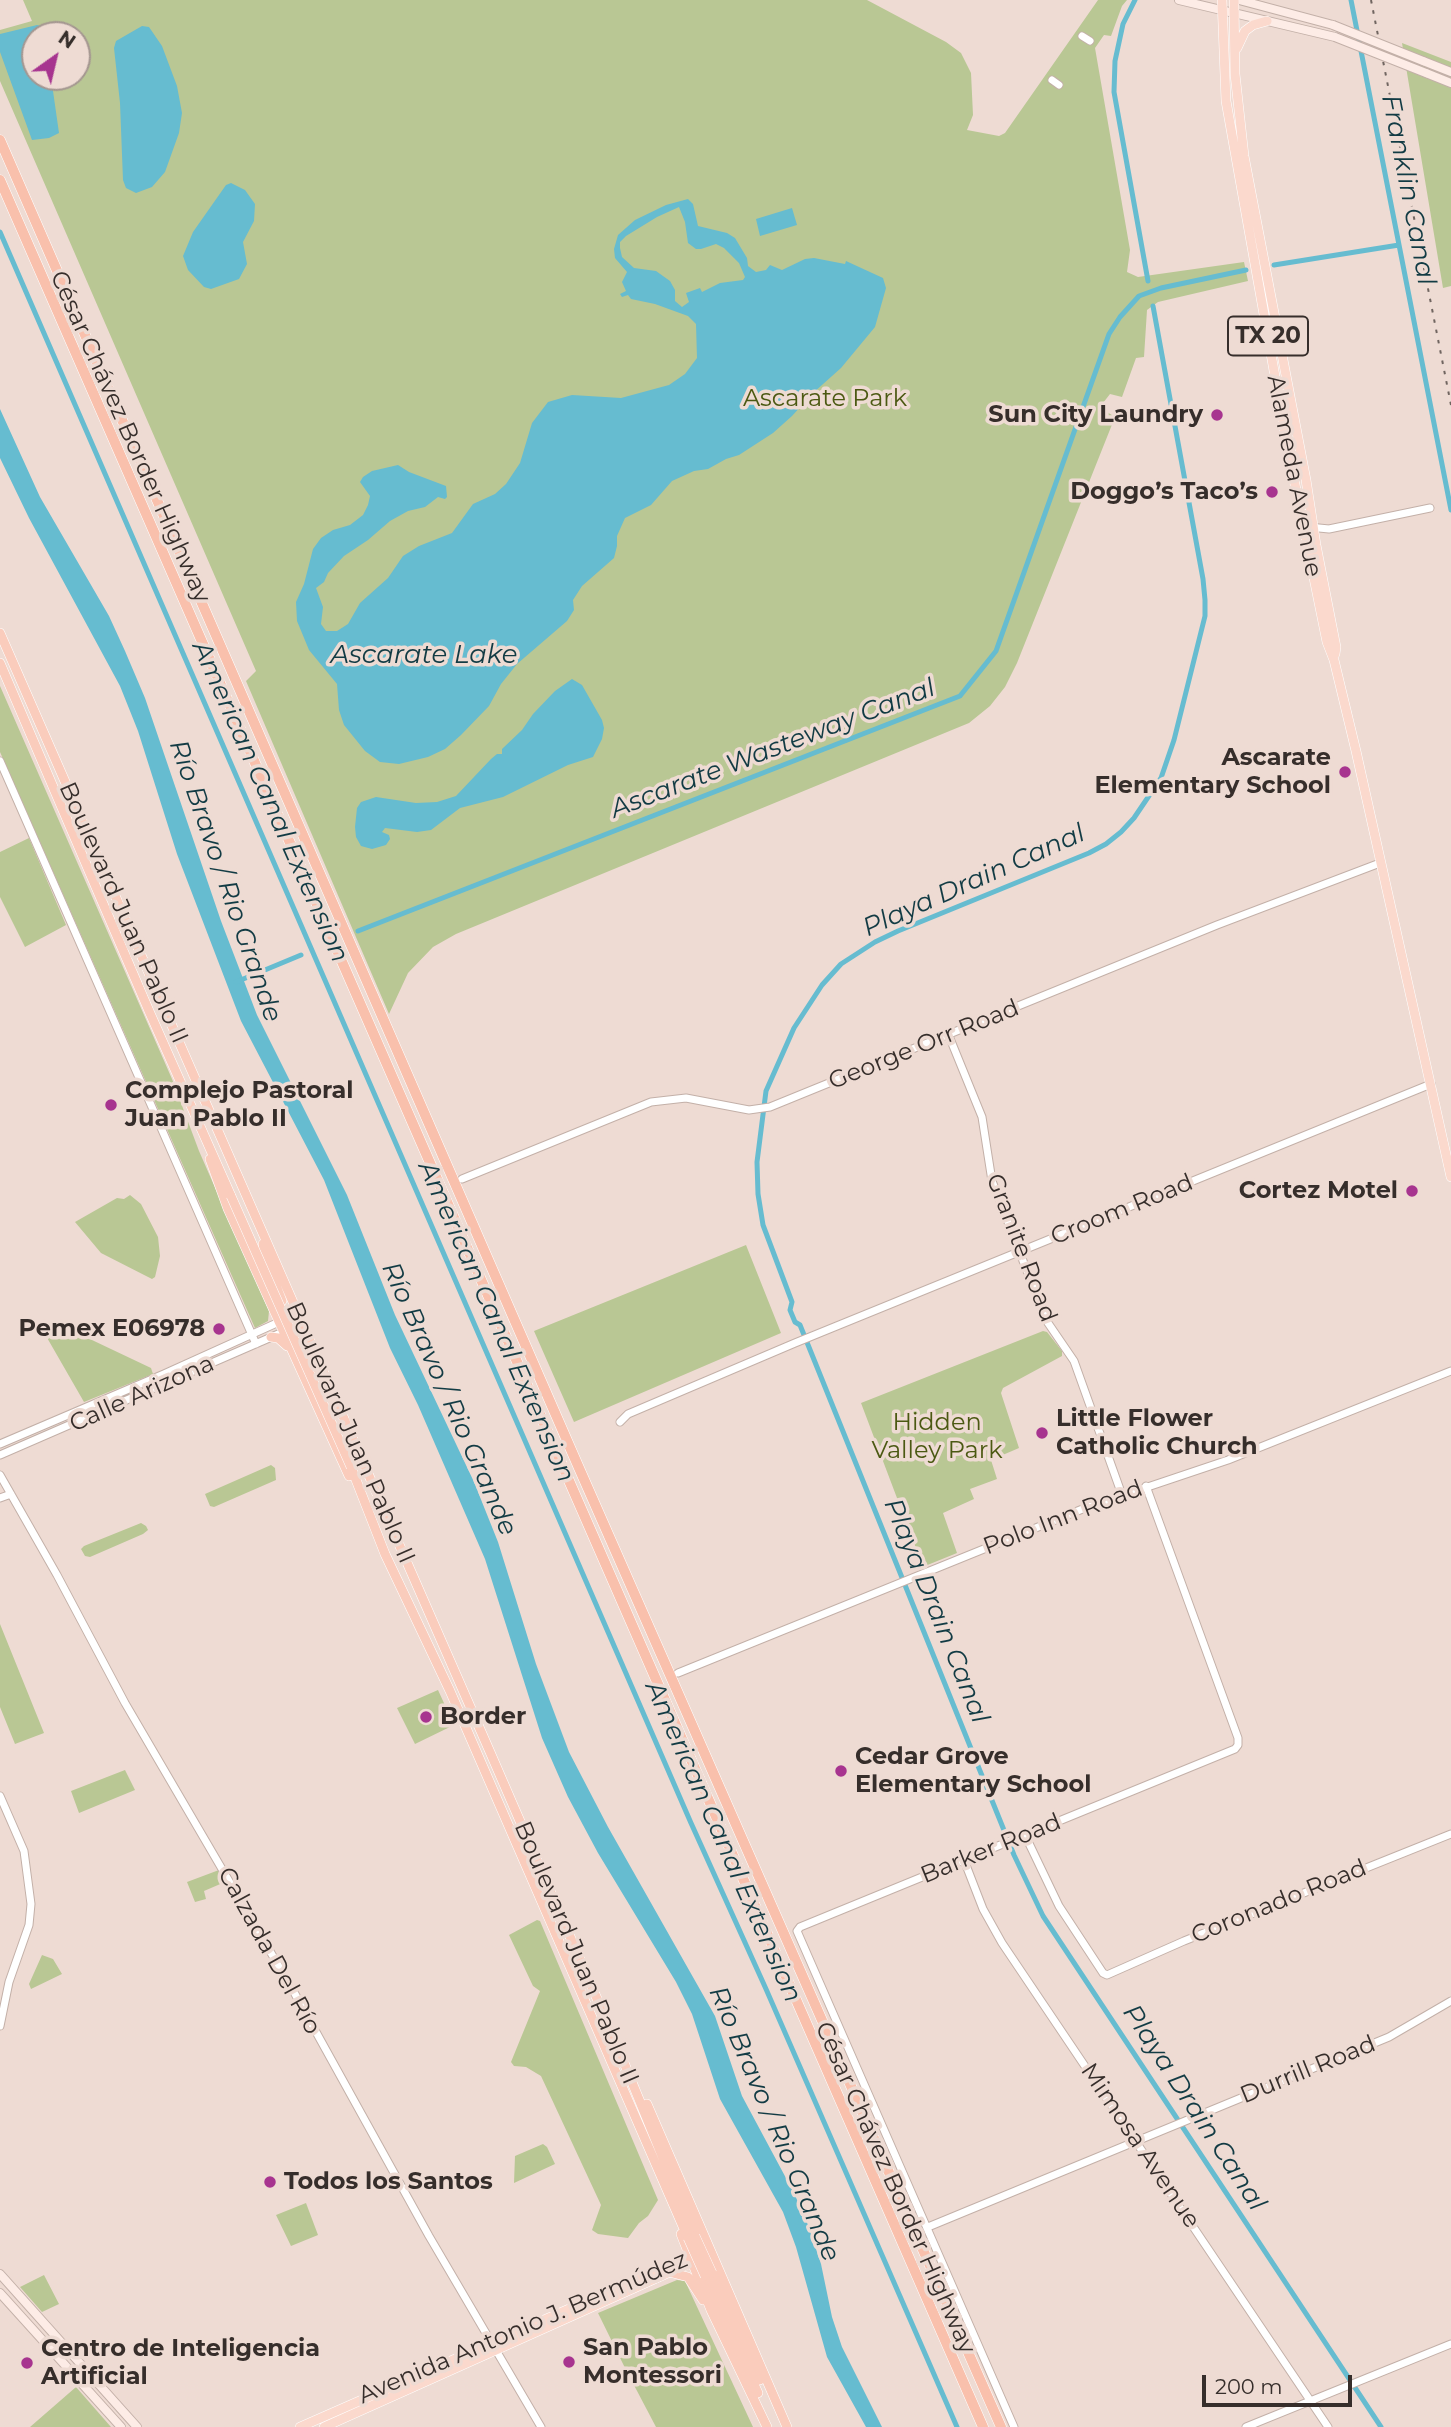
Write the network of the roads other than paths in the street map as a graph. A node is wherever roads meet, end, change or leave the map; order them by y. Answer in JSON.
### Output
{"nodes":[{"id":1,"x":1179,"y":0,"type":"edge"},
{"id":2,"x":1234,"y":0,"type":"edge"},
{"id":3,"x":1239,"y":0,"type":"edge"},
{"id":4,"x":1222,"y":4,"type":"edge"},
{"id":5,"x":1233,"y":11,"type":"junction"},
{"id":6,"x":1267,"y":21,"type":"junction"},
{"id":7,"x":1082,"y":36,"type":"dead end"},
{"id":8,"x":1090,"y":41,"type":"dead end"},
{"id":9,"x":1234,"y":57,"type":"junction"},
{"id":10,"x":1451,"y":72,"type":"edge"},
{"id":11,"x":1451,"y":83,"type":"edge"},
{"id":12,"x":0,"y":140,"type":"edge"},
{"id":13,"x":0,"y":180,"type":"edge"},
{"id":14,"x":1430,"y":508,"type":"dead end"},
{"id":15,"x":1309,"y":527,"type":"junction"},
{"id":16,"x":0,"y":633,"type":"edge"},
{"id":17,"x":0,"y":663,"type":"edge"},
{"id":18,"x":0,"y":761,"type":"edge"},
{"id":19,"x":1380,"y":863,"type":"junction"},
{"id":20,"x":949,"y":1036,"type":"junction"},
{"id":21,"x":1431,"y":1084,"type":"junction"},
{"id":22,"x":203,"y":1134,"type":"junction"},
{"id":23,"x":1451,"y":1177,"type":"edge"},
{"id":24,"x":462,"y":1179,"type":"dead end"},
{"id":25,"x":261,"y":1230,"type":"junction"},
{"id":26,"x":1019,"y":1252,"type":"junction"},
{"id":27,"x":272,"y":1307,"type":"junction"},
{"id":28,"x":283,"y":1326,"type":"junction"},
{"id":29,"x":270,"y":1327,"type":"junction"},
{"id":30,"x":253,"y":1335,"type":"junction"},
{"id":31,"x":271,"y":1337,"type":"junction"},
{"id":32,"x":256,"y":1344,"type":"junction"},
{"id":33,"x":293,"y":1354,"type":"junction"},
{"id":34,"x":1451,"y":1371,"type":"edge"},
{"id":35,"x":328,"y":1385,"type":"junction"},
{"id":36,"x":620,"y":1422,"type":"dead end"},
{"id":37,"x":0,"y":1444,"type":"edge"},
{"id":38,"x":0,"y":1455,"type":"edge"},
{"id":39,"x":0,"y":1475,"type":"edge"},
{"id":40,"x":1146,"y":1486,"type":"junction"},
{"id":41,"x":11,"y":1494,"type":"junction"},
{"id":42,"x":1122,"y":1495,"type":"junction"},
{"id":43,"x":0,"y":1498,"type":"edge"},
{"id":44,"x":385,"y":1553,"type":"junction"},
{"id":45,"x":678,"y":1673,"type":"dead end"},
{"id":46,"x":0,"y":1796,"type":"edge"},
{"id":47,"x":1451,"y":1834,"type":"edge"},
{"id":48,"x":1026,"y":1835,"type":"junction"},
{"id":49,"x":964,"y":1860,"type":"junction"},
{"id":50,"x":1451,"y":2001,"type":"edge"},
{"id":51,"x":0,"y":2026,"type":"edge"},
{"id":52,"x":626,"y":2069,"type":"junction"},
{"id":53,"x":620,"y":2080,"type":"junction"},
{"id":54,"x":1137,"y":2140,"type":"junction"},
{"id":55,"x":928,"y":2227,"type":"junction"},
{"id":56,"x":692,"y":2236,"type":"junction"},
{"id":57,"x":710,"y":2251,"type":"junction"},
{"id":58,"x":691,"y":2259,"type":"junction"},
{"id":59,"x":669,"y":2272,"type":"junction"},
{"id":60,"x":0,"y":2274,"type":"edge"},
{"id":61,"x":709,"y":2276,"type":"junction"},
{"id":62,"x":0,"y":2294,"type":"edge"},
{"id":63,"x":712,"y":2310,"type":"junction"},
{"id":64,"x":1451,"y":2344,"type":"edge"},
{"id":65,"x":495,"y":2346,"type":"junction"},
{"id":66,"x":761,"y":2390,"type":"junction"},
{"id":67,"x":1310,"y":2400,"type":"junction"},
{"id":68,"x":121,"y":2427,"type":"edge"},
{"id":69,"x":137,"y":2427,"type":"edge"},
{"id":70,"x":300,"y":2427,"type":"edge"},
{"id":71,"x":324,"y":2427,"type":"edge"},
{"id":72,"x":541,"y":2427,"type":"edge"},
{"id":73,"x":767,"y":2427,"type":"edge"},
{"id":74,"x":772,"y":2427,"type":"edge"},
{"id":75,"x":785,"y":2427,"type":"edge"},
{"id":76,"x":983,"y":2427,"type":"edge"},
{"id":77,"x":1001,"y":2427,"type":"edge"},
{"id":78,"x":1014,"y":2427,"type":"edge"},
{"id":79,"x":1246,"y":2427,"type":"edge"},
{"id":80,"x":1328,"y":2427,"type":"edge"}],
"edges":[{"from":1,"to":4,"type":"main road"},
{"from":2,"to":5,"type":"main road","name":"Alameda Avenue","number":"TX 20"},
{"from":3,"to":10,"type":"main road","bridge":true},
{"from":4,"to":5,"type":"main road"},
{"from":4,"to":15,"type":"main road","name":"Alameda Avenue","number":"TX 20"},
{"from":5,"to":6,"type":"main road"},
{"from":5,"to":9,"type":"main road","name":"Alameda Avenue","number":"TX 20"},
{"from":6,"to":9,"type":"main road"},
{"from":6,"to":11,"type":"main road","bridge":true},
{"from":7,"to":8,"type":"street"},
{"from":9,"to":15,"type":"main road","name":"Alameda Avenue","number":"TX 20"},
{"from":12,"to":77,"type":"highway","name":"César Chávez Border Highway"},
{"from":13,"to":76,"type":"highway","name":"César Chávez Border Highway"},
{"from":14,"to":15,"type":"street"},
{"from":15,"to":19,"type":"main road","name":"Alameda Avenue","number":"TX 20"},
{"from":16,"to":25,"type":"highway","name":"Boulevard Juan Pablo II"},
{"from":17,"to":22,"type":"highway","name":"Boulevard Juan Pablo II"},
{"from":18,"to":30,"type":"street"},
{"from":19,"to":20,"type":"street","name":"George Orr Road"},
{"from":19,"to":21,"type":"main road","name":"Alameda Avenue","number":"TX 20"},
{"from":20,"to":24,"type":"street","name":"George Orr Road"},
{"from":20,"to":26,"type":"street","name":"Granite Road"},
{"from":21,"to":23,"type":"main road","name":"Alameda Avenue","number":"TX 20"},
{"from":21,"to":26,"type":"street","name":"Croom Road"},
{"from":22,"to":27,"type":"highway"},
{"from":22,"to":44,"type":"highway","name":"Boulevard Juan Pablo II","bridge":true},
{"from":25,"to":28,"type":"highway"},
{"from":25,"to":35,"type":"highway","name":"Boulevard Juan Pablo II"},
{"from":26,"to":36,"type":"street","name":"Croom Road"},
{"from":26,"to":42,"type":"street","name":"Granite Road"},
{"from":27,"to":28,"type":"highway"},
{"from":27,"to":29,"type":"highway"},
{"from":28,"to":29,"type":"street","name":"Calle Arizona"},
{"from":28,"to":31,"type":"street","name":"Calle Arizona"},
{"from":28,"to":33,"type":"highway"},
{"from":28,"to":35,"type":"highway"},
{"from":29,"to":30,"type":"street","name":"Calle Arizona"},
{"from":30,"to":32,"type":"street"},
{"from":30,"to":37,"type":"street","name":"Calle Arizona"},
{"from":31,"to":32,"type":"street","name":"Calle Arizona"},
{"from":31,"to":33,"type":"highway"},
{"from":32,"to":38,"type":"street","name":"Calle Arizona"},
{"from":33,"to":44,"type":"highway"},
{"from":34,"to":40,"type":"street","name":"Polo Inn Road"},
{"from":35,"to":52,"type":"highway","name":"Boulevard Juan Pablo II"},
{"from":39,"to":41,"type":"street","name":"Calzada Del Río"},
{"from":40,"to":42,"type":"street","name":"Polo Inn Road"},
{"from":40,"to":48,"type":"street","name":"Barker Road"},
{"from":41,"to":43,"type":"street"},
{"from":41,"to":65,"type":"street","name":"Calzada Del Río"},
{"from":42,"to":45,"type":"street","name":"Polo Inn Road"},
{"from":44,"to":53,"type":"highway","name":"Boulevard Juan Pablo II"},
{"from":46,"to":51,"type":"street"},
{"from":47,"to":48,"type":"street","name":"Coronado Road"},
{"from":48,"to":49,"type":"street","name":"Barker Road"},
{"from":49,"to":54,"type":"street","name":"Mimosa Avenue"},
{"from":49,"to":55,"type":"street","name":"Barker Road"},
{"from":50,"to":54,"type":"street","name":"Durrill Road"},
{"from":52,"to":56,"type":"highway","name":"Boulevard Juan Pablo II"},
{"from":52,"to":56,"type":"highway"},
{"from":53,"to":56,"type":"highway","name":"Boulevard Juan Pablo II"},
{"from":53,"to":56,"type":"highway"},
{"from":54,"to":55,"type":"street","name":"Durrill Road"},
{"from":54,"to":67,"type":"street","name":"Mimosa Avenue"},
{"from":55,"to":78,"type":"street"},
{"from":56,"to":57,"type":"highway"},
{"from":56,"to":58,"type":"highway"},
{"from":56,"to":61,"type":"highway","bridge":true},
{"from":57,"to":58,"type":"main road","name":"Avenida Antonio J. Bermúdez"},
{"from":57,"to":61,"type":"highway"},
{"from":58,"to":59,"type":"main road","name":"Avenida Antonio J. Bermúdez"},
{"from":58,"to":61,"type":"highway"},
{"from":58,"to":65,"type":"main road","name":"Avenida Antonio J. Bermúdez"},
{"from":59,"to":63,"type":"highway"},
{"from":59,"to":65,"type":"main road","name":"Avenida Antonio J. Bermúdez"},
{"from":60,"to":69,"type":"main road"},
{"from":61,"to":63,"type":"highway"},
{"from":61,"to":66,"type":"highway"},
{"from":61,"to":75,"type":"highway"},
{"from":62,"to":68,"type":"main road"},
{"from":63,"to":73,"type":"highway"},
{"from":64,"to":67,"type":"street"},
{"from":65,"to":70,"type":"main road","name":"Avenida Antonio J. Bermúdez"},
{"from":65,"to":71,"type":"main road","name":"Avenida Antonio J. Bermúdez"},
{"from":65,"to":72,"type":"street","name":"Calzada Del Río"},
{"from":66,"to":74,"type":"highway"},
{"from":66,"to":75,"type":"highway"},
{"from":67,"to":79,"type":"street"},
{"from":67,"to":80,"type":"street","name":"Mimosa Avenue"}]}
